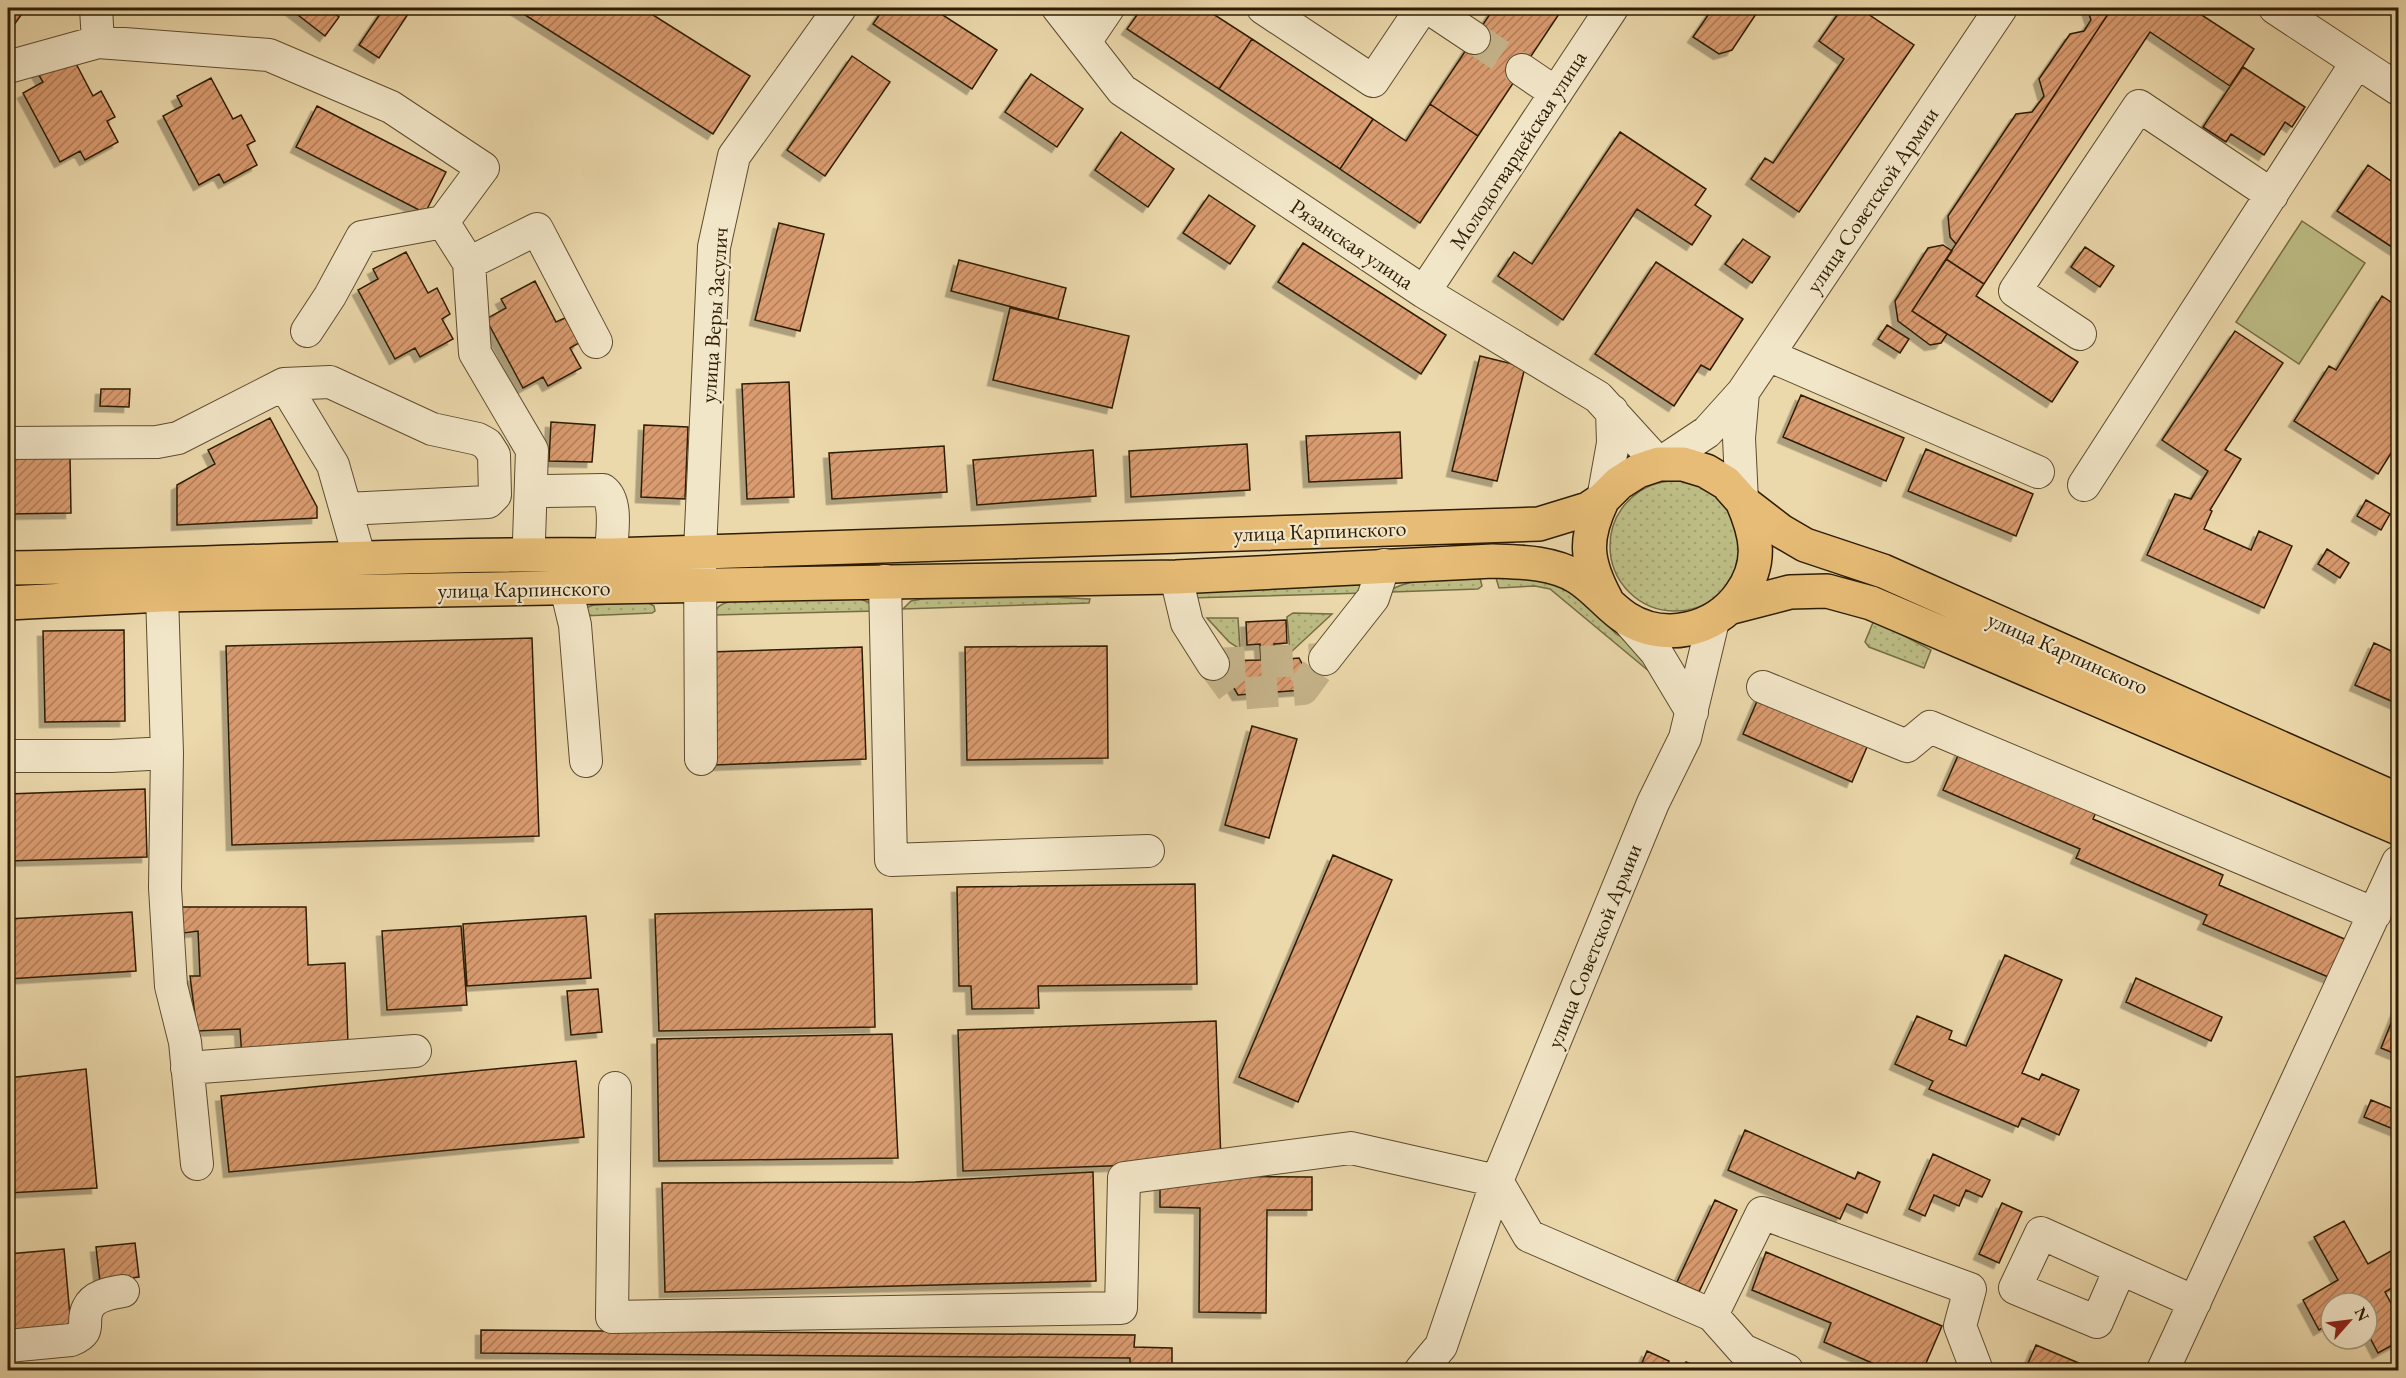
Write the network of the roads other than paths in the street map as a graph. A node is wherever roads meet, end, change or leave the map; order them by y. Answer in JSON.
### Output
{"nodes":[{"id":1,"x":96,"y":8,"type":"edge"},
{"id":2,"x":840,"y":8,"type":"edge"},
{"id":3,"x":1058,"y":8,"type":"edge"},
{"id":4,"x":1108,"y":8,"type":"edge"},
{"id":5,"x":1422,"y":8,"type":"edge"},
{"id":6,"x":1429,"y":8,"type":"edge"},
{"id":7,"x":1612,"y":8,"type":"edge"},
{"id":8,"x":2001,"y":8,"type":"edge"},
{"id":9,"x":2275,"y":8,"type":"edge"},
{"id":10,"x":1271,"y":9,"type":"edge"},
{"id":11,"x":1474,"y":38,"type":"tunnel mouth"},
{"id":12,"x":98,"y":42,"type":"junction"},
{"id":13,"x":1084,"y":42,"type":"junction"},
{"id":14,"x":2358,"y":62,"type":"junction"},
{"id":15,"x":8,"y":67,"type":"edge"},
{"id":16,"x":1522,"y":70,"type":"tunnel mouth"},
{"id":17,"x":2398,"y":89,"type":"edge"},
{"id":18,"x":1556,"y":93,"type":"junction"},
{"id":19,"x":2272,"y":195,"type":"junction"},
{"id":20,"x":443,"y":222,"type":"junction"},
{"id":21,"x":469,"y":263,"type":"junction"},
{"id":22,"x":1424,"y":292,"type":"junction"},
{"id":23,"x":307,"y":331,"type":"dead end"},
{"id":24,"x":2080,"y":334,"type":"dead end"},
{"id":25,"x":596,"y":342,"type":"dead end"},
{"id":26,"x":1768,"y":355,"type":"junction"},
{"id":27,"x":284,"y":384,"type":"junction"},
{"id":28,"x":1743,"y":392,"type":"junction"},
{"id":29,"x":1612,"y":411,"type":"junction"},
{"id":30,"x":8,"y":443,"type":"edge"},
{"id":31,"x":1659,"y":464,"type":"junction"},
{"id":32,"x":2038,"y":472,"type":"dead end"},
{"id":33,"x":2084,"y":485,"type":"dead end"},
{"id":34,"x":547,"y":491,"type":"dead end"},
{"id":35,"x":1603,"y":499,"type":"junction"},
{"id":36,"x":1742,"y":501,"type":"junction"},
{"id":37,"x":346,"y":509,"type":"junction"},
{"id":38,"x":1032,"y":541,"type":"junction"},
{"id":39,"x":357,"y":549,"type":"dead end"},
{"id":40,"x":700,"y":550,"type":"junction"},
{"id":41,"x":526,"y":554,"type":"junction"},
{"id":42,"x":611,"y":555,"type":"junction"},
{"id":43,"x":1384,"y":565,"type":"junction"},
{"id":44,"x":8,"y":568,"type":"edge"},
{"id":45,"x":1176,"y":577,"type":"junction"},
{"id":46,"x":1042,"y":579,"type":"junction"},
{"id":47,"x":885,"y":581,"type":"junction"},
{"id":48,"x":700,"y":585,"type":"junction"},
{"id":49,"x":566,"y":588,"type":"junction"},
{"id":50,"x":162,"y":595,"type":"junction"},
{"id":51,"x":8,"y":603,"type":"edge"},
{"id":52,"x":1616,"y":609,"type":"junction"},
{"id":53,"x":1722,"y":614,"type":"junction"},
{"id":54,"x":1325,"y":659,"type":"dead end"},
{"id":55,"x":1213,"y":664,"type":"tunnel mouth"},
{"id":56,"x":1763,"y":687,"type":"dead end"},
{"id":57,"x":1692,"y":712,"type":"junction"},
{"id":58,"x":167,"y":753,"type":"junction"},
{"id":59,"x":8,"y":756,"type":"edge"},
{"id":60,"x":111,"y":756,"type":"junction"},
{"id":61,"x":701,"y":759,"type":"dead end"},
{"id":62,"x":586,"y":761,"type":"dead end"},
{"id":63,"x":8,"y":773,"type":"edge"},
{"id":64,"x":2398,"y":800,"type":"edge"},
{"id":65,"x":2398,"y":828,"type":"edge"},
{"id":66,"x":1148,"y":851,"type":"dead end"},
{"id":67,"x":2398,"y":862,"type":"edge"},
{"id":68,"x":2386,"y":903,"type":"edge"},
{"id":69,"x":415,"y":1051,"type":"dead end"},
{"id":70,"x":187,"y":1068,"type":"junction"},
{"id":71,"x":615,"y":1088,"type":"dead end"},
{"id":72,"x":196,"y":1164,"type":"dead end"},
{"id":73,"x":1497,"y":1180,"type":"junction"},
{"id":74,"x":2120,"y":1269,"type":"dead end"},
{"id":75,"x":123,"y":1291,"type":"dead end"},
{"id":76,"x":2195,"y":1302,"type":"junction"},
{"id":77,"x":1712,"y":1315,"type":"junction"},
{"id":78,"x":8,"y":1346,"type":"edge"},
{"id":79,"x":1421,"y":1371,"type":"edge"},
{"id":80,"x":1787,"y":1371,"type":"edge"},
{"id":81,"x":1975,"y":1371,"type":"edge"},
{"id":82,"x":2163,"y":1371,"type":"edge"}],
"edges":[{"from":1,"to":12,"type":"street"},
{"from":2,"to":40,"type":"street","name":"улица Веры Засулич"},
{"from":3,"to":13,"type":"street","name":"Рязанская улица"},
{"from":4,"to":13,"type":"street"},
{"from":5,"to":10,"type":"street"},
{"from":6,"to":11,"type":"street"},
{"from":7,"to":18,"type":"street","name":"Молодогвардейская улица"},
{"from":8,"to":26,"type":"street","name":"улица Советской Армии"},
{"from":9,"to":14,"type":"street"},
{"from":12,"to":15,"type":"street"},
{"from":12,"to":20,"type":"street"},
{"from":13,"to":22,"type":"street","name":"Рязанская улица"},
{"from":14,"to":17,"type":"street"},
{"from":14,"to":19,"type":"street"},
{"from":16,"to":18,"type":"street"},
{"from":18,"to":22,"type":"street","name":"Молодогвардейская улица"},
{"from":19,"to":24,"type":"street"},
{"from":19,"to":33,"type":"street"},
{"from":20,"to":21,"type":"street"},
{"from":20,"to":23,"type":"street"},
{"from":21,"to":25,"type":"street"},
{"from":21,"to":41,"type":"street"},
{"from":22,"to":29,"type":"street","name":"Рязанская улица"},
{"from":26,"to":28,"type":"street","name":"улица Советской Армии"},
{"from":26,"to":32,"type":"street"},
{"from":27,"to":30,"type":"street"},
{"from":27,"to":37,"type":"street"},
{"from":27,"to":37,"type":"street"},
{"from":28,"to":31,"type":"street","name":"улица Советской Армии"},
{"from":28,"to":36,"type":"street"},
{"from":29,"to":31,"type":"street","name":"Рязанская улица"},
{"from":29,"to":35,"type":"street"},
{"from":31,"to":35,"type":"main road","name":"улица Карпинского"},
{"from":31,"to":36,"type":"main road","name":"улица Карпинского"},
{"from":34,"to":42,"type":"street"},
{"from":35,"to":38,"type":"main road","name":"улица Карпинского"},
{"from":35,"to":52,"type":"main road","name":"улица Карпинского"},
{"from":36,"to":53,"type":"main road","name":"улица Карпинского"},
{"from":36,"to":64,"type":"main road","name":"улица Карпинского"},
{"from":37,"to":39,"type":"street"},
{"from":38,"to":40,"type":"main road","name":"улица Карпинского"},
{"from":38,"to":46,"type":"main road"},
{"from":40,"to":42,"type":"main road","name":"улица Карпинского"},
{"from":40,"to":48,"type":"street","name":"улица Веры Засулич"},
{"from":41,"to":42,"type":"main road","name":"улица Карпинского"},
{"from":41,"to":44,"type":"main road","name":"улица Карпинского"},
{"from":43,"to":45,"type":"main road","name":"улица Карпинского"},
{"from":43,"to":52,"type":"main road","name":"улица Карпинского"},
{"from":43,"to":54,"type":"street"},
{"from":45,"to":46,"type":"main road","name":"улица Карпинского"},
{"from":45,"to":55,"type":"street"},
{"from":46,"to":47,"type":"main road","name":"улица Карпинского"},
{"from":47,"to":48,"type":"main road","name":"улица Карпинского"},
{"from":47,"to":66,"type":"street"},
{"from":48,"to":49,"type":"main road","name":"улица Карпинского"},
{"from":48,"to":61,"type":"street","name":"улица Веры Засулич"},
{"from":49,"to":50,"type":"main road","name":"улица Карпинского"},
{"from":49,"to":62,"type":"street"},
{"from":50,"to":51,"type":"main road","name":"улица Карпинского"},
{"from":50,"to":58,"type":"street"},
{"from":52,"to":53,"type":"main road","name":"улица Карпинского"},
{"from":52,"to":57,"type":"street"},
{"from":53,"to":57,"type":"street","name":"улица Советской Армии"},
{"from":53,"to":65,"type":"main road","name":"улица Карпинского"},
{"from":56,"to":68,"type":"street"},
{"from":57,"to":73,"type":"street","name":"улица Советской Армии"},
{"from":58,"to":60,"type":"street"},
{"from":58,"to":70,"type":"street"},
{"from":59,"to":60,"type":"street"},
{"from":60,"to":63,"type":"street"},
{"from":67,"to":68,"type":"street"},
{"from":68,"to":76,"type":"street"},
{"from":69,"to":70,"type":"street"},
{"from":70,"to":72,"type":"street"},
{"from":71,"to":73,"type":"street"},
{"from":73,"to":77,"type":"street"},
{"from":73,"to":79,"type":"street","name":"улица Советской Армии"},
{"from":74,"to":76,"type":"street"},
{"from":75,"to":78,"type":"street"},
{"from":76,"to":82,"type":"street"},
{"from":77,"to":80,"type":"street"},
{"from":77,"to":81,"type":"street"}]}
